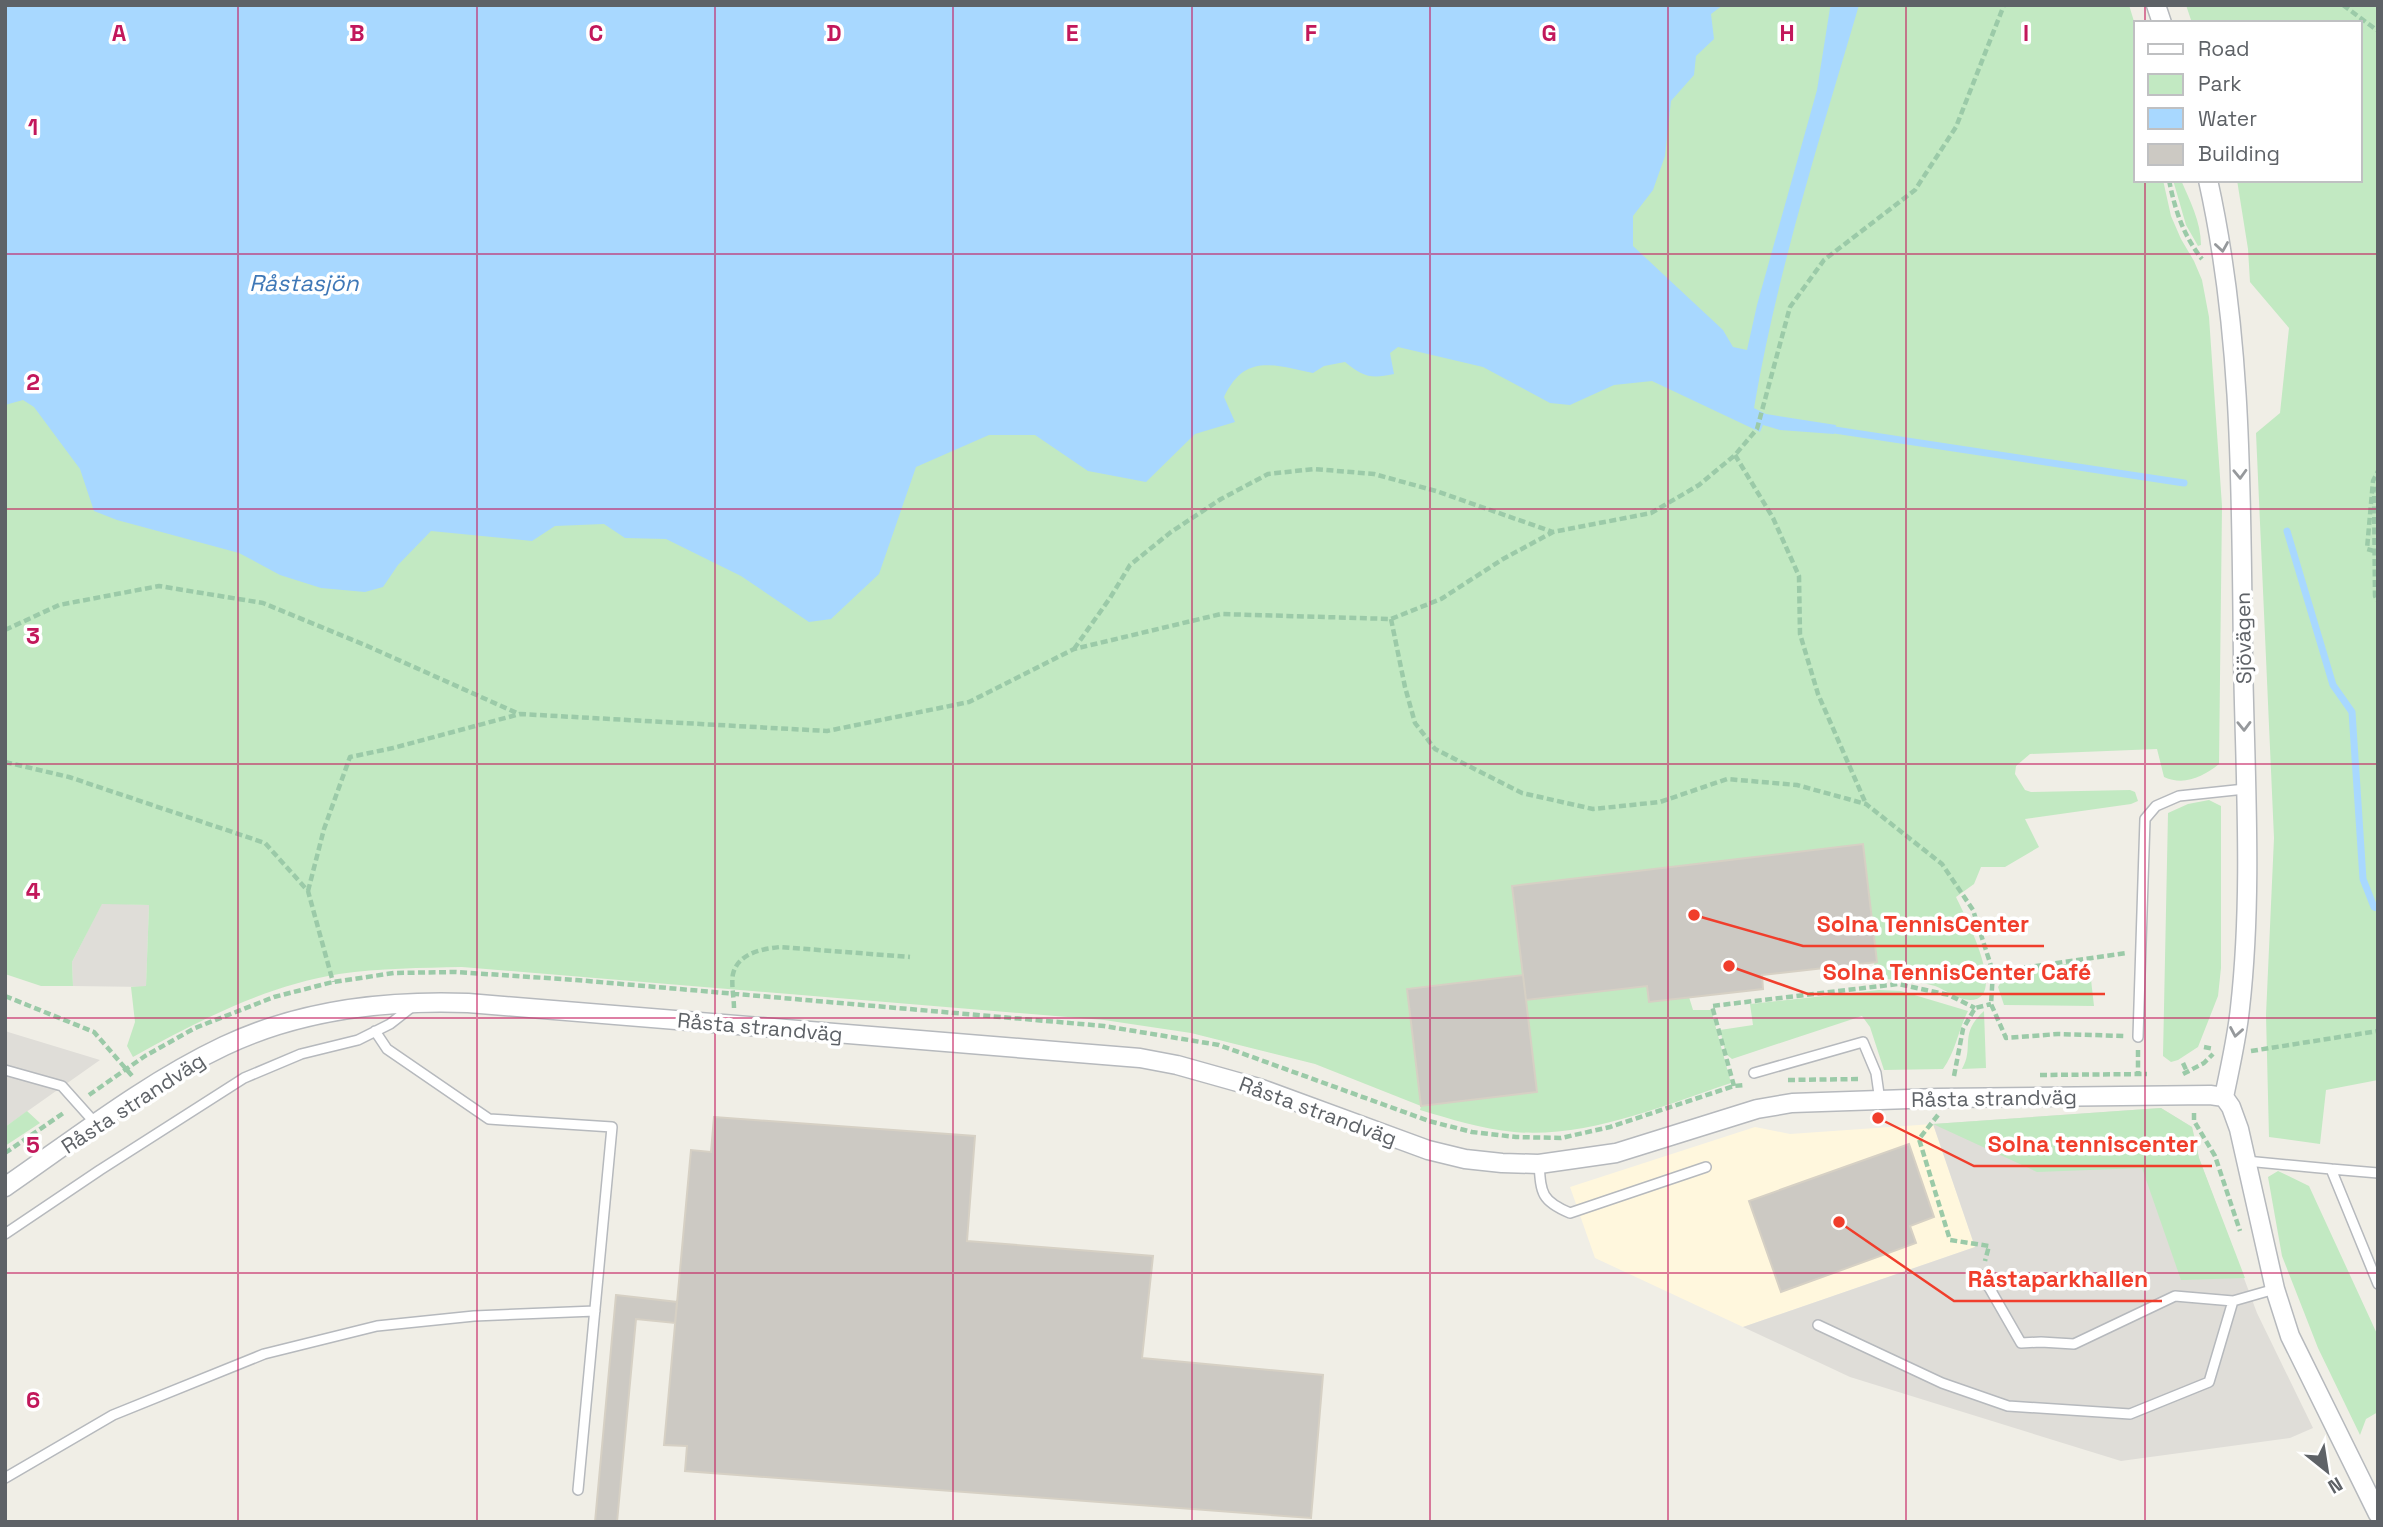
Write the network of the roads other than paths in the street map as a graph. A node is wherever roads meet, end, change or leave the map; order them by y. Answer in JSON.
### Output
{"nodes":[{"id":1,"x":2208,"y":182,"type":"edge"},
{"id":2,"x":2245,"y":789,"type":"junction"},
{"id":3,"x":419,"y":1001,"type":"junction"},
{"id":4,"x":376,"y":1031,"type":"junction"},
{"id":5,"x":2138,"y":1037,"type":"road end"},
{"id":6,"x":5,"y":1070,"type":"edge"},
{"id":7,"x":1754,"y":1073,"type":"dead end"},
{"id":8,"x":2224,"y":1097,"type":"junction"},
{"id":9,"x":1880,"y":1101,"type":"junction"},
{"id":10,"x":96,"y":1125,"type":"junction"},
{"id":11,"x":2246,"y":1161,"type":"junction"},
{"id":12,"x":1539,"y":1164,"type":"junction"},
{"id":13,"x":1706,"y":1167,"type":"dead end"},
{"id":14,"x":2331,"y":1168,"type":"junction"},
{"id":15,"x":2378,"y":1173,"type":"edge"},
{"id":16,"x":5,"y":1187,"type":"edge"},
{"id":17,"x":5,"y":1234,"type":"edge"},
{"id":18,"x":1982,"y":1275,"type":"dead end"},
{"id":19,"x":2378,"y":1284,"type":"edge"},
{"id":20,"x":2275,"y":1289,"type":"junction"},
{"id":21,"x":2233,"y":1301,"type":"junction"},
{"id":22,"x":595,"y":1311,"type":"junction"},
{"id":23,"x":1818,"y":1325,"type":"dead end"},
{"id":24,"x":5,"y":1478,"type":"edge"},
{"id":25,"x":578,"y":1490,"type":"dead end"},
{"id":26,"x":2378,"y":1514,"type":"edge"}],
"edges":[{"from":1,"to":2,"type":"street","name":"Sjövägen","one_way":true},
{"from":2,"to":5,"type":"lane"},
{"from":2,"to":8,"type":"street","name":"Sjövägen","one_way":true},
{"from":3,"to":4,"type":"lane"},
{"from":3,"to":10,"type":"street","name":"Råsta strandväg"},
{"from":3,"to":12,"type":"street","name":"Råsta strandväg"},
{"from":4,"to":17,"type":"lane"},
{"from":4,"to":22,"type":"lane"},
{"from":6,"to":10,"type":"lane"},
{"from":7,"to":9,"type":"lane"},
{"from":8,"to":9,"type":"street","name":"Råsta strandväg"},
{"from":8,"to":11,"type":"street"},
{"from":9,"to":12,"type":"street","name":"Råsta strandväg"},
{"from":10,"to":16,"type":"street","name":"Råsta strandväg"},
{"from":11,"to":14,"type":"lane"},
{"from":11,"to":20,"type":"street"},
{"from":12,"to":13,"type":"lane"},
{"from":14,"to":15,"type":"lane"},
{"from":14,"to":19,"type":"lane"},
{"from":18,"to":21,"type":"lane"},
{"from":20,"to":21,"type":"lane"},
{"from":20,"to":26,"type":"street"},
{"from":21,"to":23,"type":"lane"},
{"from":22,"to":24,"type":"lane"},
{"from":22,"to":25,"type":"lane"}]}
